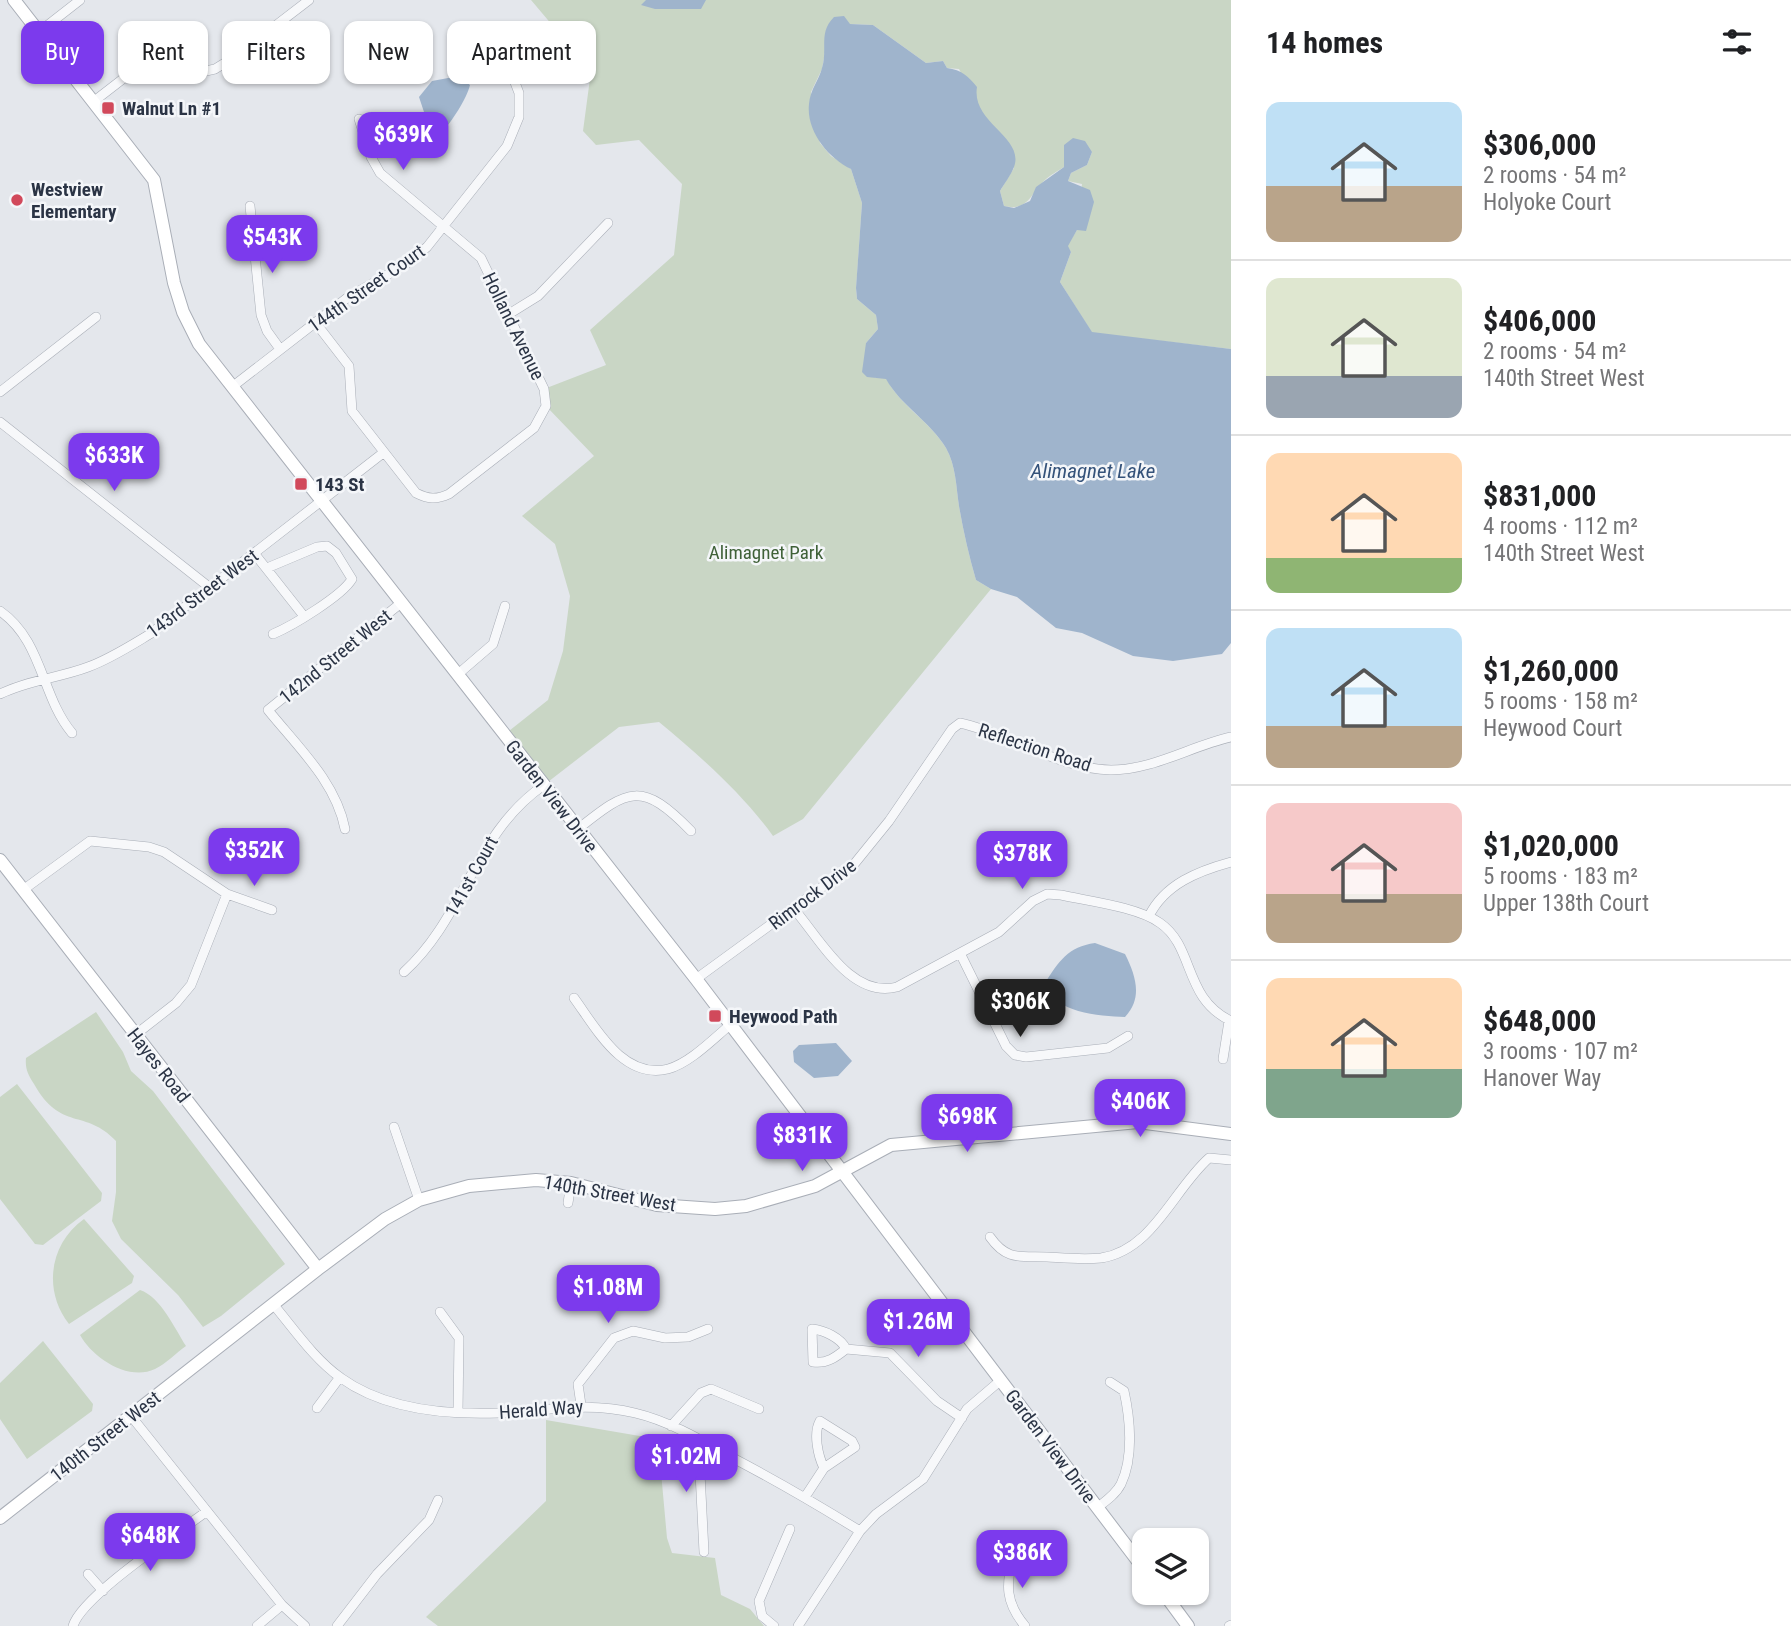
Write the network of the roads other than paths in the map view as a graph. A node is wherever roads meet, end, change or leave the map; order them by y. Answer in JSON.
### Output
{"nodes":[{"id":1,"x":13,"y":0,"type":"edge"},
{"id":2,"x":80,"y":0,"type":"edge"},
{"id":3,"x":309,"y":0,"type":"edge"},
{"id":4,"x":30,"y":21,"type":"edge"},
{"id":5,"x":53,"y":21,"type":"edge"},
{"id":6,"x":79,"y":84,"type":"edge"},
{"id":7,"x":516,"y":84,"type":"edge"},
{"id":8,"x":93,"y":102,"type":"junction"},
{"id":9,"x":359,"y":119,"type":"dead end"},
{"id":10,"x":250,"y":206,"type":"dead end"},
{"id":11,"x":608,"y":223,"type":"dead end"},
{"id":12,"x":444,"y":225,"type":"junction"},
{"id":13,"x":509,"y":313,"type":"junction"},
{"id":14,"x":96,"y":317,"type":"dead end"},
{"id":15,"x":315,"y":322,"type":"junction"},
{"id":16,"x":280,"y":349,"type":"junction"},
{"id":17,"x":232,"y":387,"type":"junction"},
{"id":18,"x":0,"y":392,"type":"edge"},
{"id":19,"x":0,"y":422,"type":"edge"},
{"id":20,"x":383,"y":453,"type":"junction"},
{"id":21,"x":321,"y":500,"type":"junction"},
{"id":22,"x":254,"y":553,"type":"junction"},
{"id":23,"x":267,"y":568,"type":"junction"},
{"id":24,"x":209,"y":587,"type":"junction"},
{"id":25,"x":401,"y":603,"type":"junction"},
{"id":26,"x":505,"y":606,"type":"dead end"},
{"id":27,"x":0,"y":611,"type":"edge"},
{"id":28,"x":303,"y":615,"type":"junction"},
{"id":29,"x":273,"y":634,"type":"dead end"},
{"id":30,"x":457,"y":675,"type":"junction"},
{"id":31,"x":46,"y":678,"type":"junction"},
{"id":32,"x":0,"y":694,"type":"edge"},
{"id":33,"x":960,"y":723,"type":"joint"},
{"id":34,"x":72,"y":733,"type":"dead end"},
{"id":35,"x":1231,"y":737,"type":"edge"},
{"id":36,"x":544,"y":785,"type":"junction"},
{"id":37,"x":345,"y":829,"type":"dead end"},
{"id":38,"x":578,"y":829,"type":"junction"},
{"id":39,"x":691,"y":831,"type":"dead end"},
{"id":40,"x":0,"y":860,"type":"edge"},
{"id":41,"x":1231,"y":862,"type":"edge"},
{"id":42,"x":23,"y":890,"type":"junction"},
{"id":43,"x":227,"y":894,"type":"junction"},
{"id":44,"x":794,"y":909,"type":"junction"},
{"id":45,"x":272,"y":911,"type":"dead end"},
{"id":46,"x":1149,"y":916,"type":"junction"},
{"id":47,"x":960,"y":953,"type":"junction"},
{"id":48,"x":404,"y":972,"type":"dead end"},
{"id":49,"x":695,"y":979,"type":"junction"},
{"id":50,"x":574,"y":998,"type":"dead end"},
{"id":51,"x":1230,"y":1021,"type":"edge"},
{"id":52,"x":730,"y":1025,"type":"junction"},
{"id":53,"x":135,"y":1035,"type":"junction"},
{"id":54,"x":1128,"y":1036,"type":"dead end"},
{"id":55,"x":1223,"y":1059,"type":"dead end"},
{"id":56,"x":394,"y":1127,"type":"dead end"},
{"id":57,"x":1231,"y":1134,"type":"edge"},
{"id":58,"x":1231,"y":1160,"type":"edge"},
{"id":59,"x":841,"y":1171,"type":"junction"},
{"id":60,"x":571,"y":1183,"type":"junction"},
{"id":61,"x":419,"y":1200,"type":"junction"},
{"id":62,"x":568,"y":1203,"type":"dead end"},
{"id":63,"x":990,"y":1237,"type":"dead end"},
{"id":64,"x":318,"y":1269,"type":"junction"},
{"id":65,"x":273,"y":1304,"type":"junction"},
{"id":66,"x":440,"y":1312,"type":"dead end"},
{"id":67,"x":708,"y":1329,"type":"dead end"},
{"id":68,"x":846,"y":1349,"type":"junction"},
{"id":69,"x":340,"y":1377,"type":"junction"},
{"id":70,"x":1001,"y":1380,"type":"junction"},
{"id":71,"x":1110,"y":1382,"type":"dead end"},
{"id":72,"x":581,"y":1405,"type":"junction"},
{"id":73,"x":317,"y":1408,"type":"dead end"},
{"id":74,"x":759,"y":1409,"type":"dead end"},
{"id":75,"x":458,"y":1412,"type":"junction"},
{"id":76,"x":131,"y":1416,"type":"junction"},
{"id":77,"x":962,"y":1418,"type":"junction"},
{"id":78,"x":671,"y":1426,"type":"junction"},
{"id":79,"x":712,"y":1446,"type":"junction"},
{"id":80,"x":824,"y":1468,"type":"junction"},
{"id":81,"x":805,"y":1497,"type":"junction"},
{"id":82,"x":438,"y":1500,"type":"dead end"},
{"id":83,"x":1098,"y":1507,"type":"junction"},
{"id":84,"x":207,"y":1511,"type":"junction"},
{"id":85,"x":0,"y":1518,"type":"edge"},
{"id":86,"x":790,"y":1530,"type":"dead end"},
{"id":87,"x":860,"y":1531,"type":"junction"},
{"id":88,"x":704,"y":1552,"type":"dead end"},
{"id":89,"x":1132,"y":1553,"type":"edge"},
{"id":90,"x":1013,"y":1555,"type":"dead end"},
{"id":91,"x":88,"y":1574,"type":"dead end"},
{"id":92,"x":103,"y":1591,"type":"junction"},
{"id":93,"x":282,"y":1605,"type":"junction"},
{"id":94,"x":1173,"y":1605,"type":"edge"},
{"id":95,"x":73,"y":1626,"type":"edge"},
{"id":96,"x":257,"y":1626,"type":"edge"},
{"id":97,"x":305,"y":1626,"type":"edge"},
{"id":98,"x":337,"y":1626,"type":"edge"},
{"id":99,"x":774,"y":1626,"type":"edge"},
{"id":100,"x":798,"y":1626,"type":"edge"},
{"id":101,"x":1025,"y":1626,"type":"edge"},
{"id":102,"x":1188,"y":1626,"type":"edge"}],
"edges":[{"from":1,"to":4,"type":"street","name":"Garden View Drive"},
{"from":2,"to":5,"type":"street"},
{"from":3,"to":8,"type":"street"},
{"from":6,"to":8,"type":"street","name":"Garden View Drive"},
{"from":7,"to":12,"type":"street","name":"144th Street Court"},
{"from":8,"to":17,"type":"street","name":"Garden View Drive"},
{"from":9,"to":12,"type":"street","name":"Holland Avenue"},
{"from":10,"to":16,"type":"street"},
{"from":11,"to":13,"type":"street"},
{"from":12,"to":13,"type":"street","name":"Holland Avenue"},
{"from":12,"to":15,"type":"street","name":"144th Street Court"},
{"from":13,"to":20,"type":"street","name":"Holland Avenue"},
{"from":14,"to":18,"type":"street"},
{"from":15,"to":16,"type":"street","name":"144th Street Court"},
{"from":15,"to":20,"type":"street","name":"Holland Avenue"},
{"from":16,"to":17,"type":"street","name":"144th Street Court"},
{"from":17,"to":21,"type":"street","name":"Garden View Drive"},
{"from":19,"to":24,"type":"street"},
{"from":20,"to":21,"type":"street","name":"143rd Street West"},
{"from":21,"to":22,"type":"street","name":"143rd Street West"},
{"from":21,"to":25,"type":"street","name":"Garden View Drive"},
{"from":22,"to":23,"type":"street"},
{"from":22,"to":24,"type":"street","name":"143rd Street West"},
{"from":23,"to":28,"type":"street"},
{"from":23,"to":28,"type":"street"},
{"from":24,"to":31,"type":"street","name":"143rd Street West"},
{"from":25,"to":30,"type":"street","name":"Garden View Drive"},
{"from":25,"to":37,"type":"street","name":"142nd Street West"},
{"from":26,"to":30,"type":"street"},
{"from":27,"to":31,"type":"street"},
{"from":28,"to":29,"type":"street"},
{"from":30,"to":36,"type":"street","name":"Garden View Drive"},
{"from":31,"to":32,"type":"street","name":"143rd Street West"},
{"from":31,"to":34,"type":"street"},
{"from":33,"to":35,"type":"street","name":"Reflection Road"},
{"from":33,"to":44,"type":"street","name":"Rimrock Drive"},
{"from":36,"to":38,"type":"street","name":"Garden View Drive"},
{"from":36,"to":48,"type":"street","name":"141st Court"},
{"from":38,"to":39,"type":"street"},
{"from":38,"to":49,"type":"street","name":"Garden View Drive"},
{"from":40,"to":42,"type":"street","name":"Hayes Road"},
{"from":41,"to":46,"type":"street"},
{"from":42,"to":43,"type":"street"},
{"from":42,"to":53,"type":"street","name":"Hayes Road"},
{"from":43,"to":45,"type":"street"},
{"from":43,"to":53,"type":"street"},
{"from":44,"to":47,"type":"street"},
{"from":44,"to":49,"type":"street","name":"Rimrock Drive"},
{"from":46,"to":47,"type":"street"},
{"from":46,"to":51,"type":"street"},
{"from":47,"to":54,"type":"street"},
{"from":49,"to":52,"type":"street","name":"Garden View Drive"},
{"from":50,"to":52,"type":"street"},
{"from":51,"to":55,"type":"street"},
{"from":52,"to":59,"type":"street","name":"Garden View Drive"},
{"from":53,"to":64,"type":"street","name":"Hayes Road"},
{"from":56,"to":61,"type":"street"},
{"from":57,"to":59,"type":"street","name":"140th Street West"},
{"from":58,"to":63,"type":"street"},
{"from":59,"to":60,"type":"street","name":"140th Street West"},
{"from":59,"to":70,"type":"street","name":"Garden View Drive"},
{"from":60,"to":61,"type":"street","name":"140th Street West"},
{"from":60,"to":62,"type":"street"},
{"from":61,"to":64,"type":"street","name":"140th Street West"},
{"from":64,"to":65,"type":"street","name":"140th Street West"},
{"from":65,"to":69,"type":"street","name":"Herald Way"},
{"from":65,"to":76,"type":"street","name":"140th Street West"},
{"from":66,"to":75,"type":"street"},
{"from":67,"to":72,"type":"street"},
{"from":68,"to":68,"type":"street"},
{"from":68,"to":77,"type":"street"},
{"from":69,"to":73,"type":"street"},
{"from":69,"to":75,"type":"street","name":"Herald Way"},
{"from":70,"to":77,"type":"street"},
{"from":70,"to":83,"type":"street","name":"Garden View Drive"},
{"from":71,"to":83,"type":"street"},
{"from":72,"to":75,"type":"street","name":"Herald Way"},
{"from":72,"to":78,"type":"street","name":"Herald Way"},
{"from":74,"to":78,"type":"street"},
{"from":76,"to":84,"type":"street"},
{"from":76,"to":85,"type":"street","name":"140th Street West"},
{"from":77,"to":87,"type":"street"},
{"from":78,"to":79,"type":"street","name":"Herald Way"},
{"from":79,"to":81,"type":"street","name":"Herald Way"},
{"from":79,"to":88,"type":"street"},
{"from":80,"to":80,"type":"street"},
{"from":80,"to":81,"type":"street"},
{"from":81,"to":87,"type":"street","name":"Herald Way"},
{"from":82,"to":98,"type":"street"},
{"from":83,"to":89,"type":"street","name":"Garden View Drive"},
{"from":84,"to":92,"type":"street"},
{"from":84,"to":93,"type":"street"},
{"from":86,"to":99,"type":"street"},
{"from":87,"to":100,"type":"street"},
{"from":90,"to":101,"type":"street"},
{"from":91,"to":92,"type":"street"},
{"from":92,"to":95,"type":"street"},
{"from":93,"to":96,"type":"street"},
{"from":93,"to":97,"type":"street"},
{"from":94,"to":102,"type":"street"}]}
